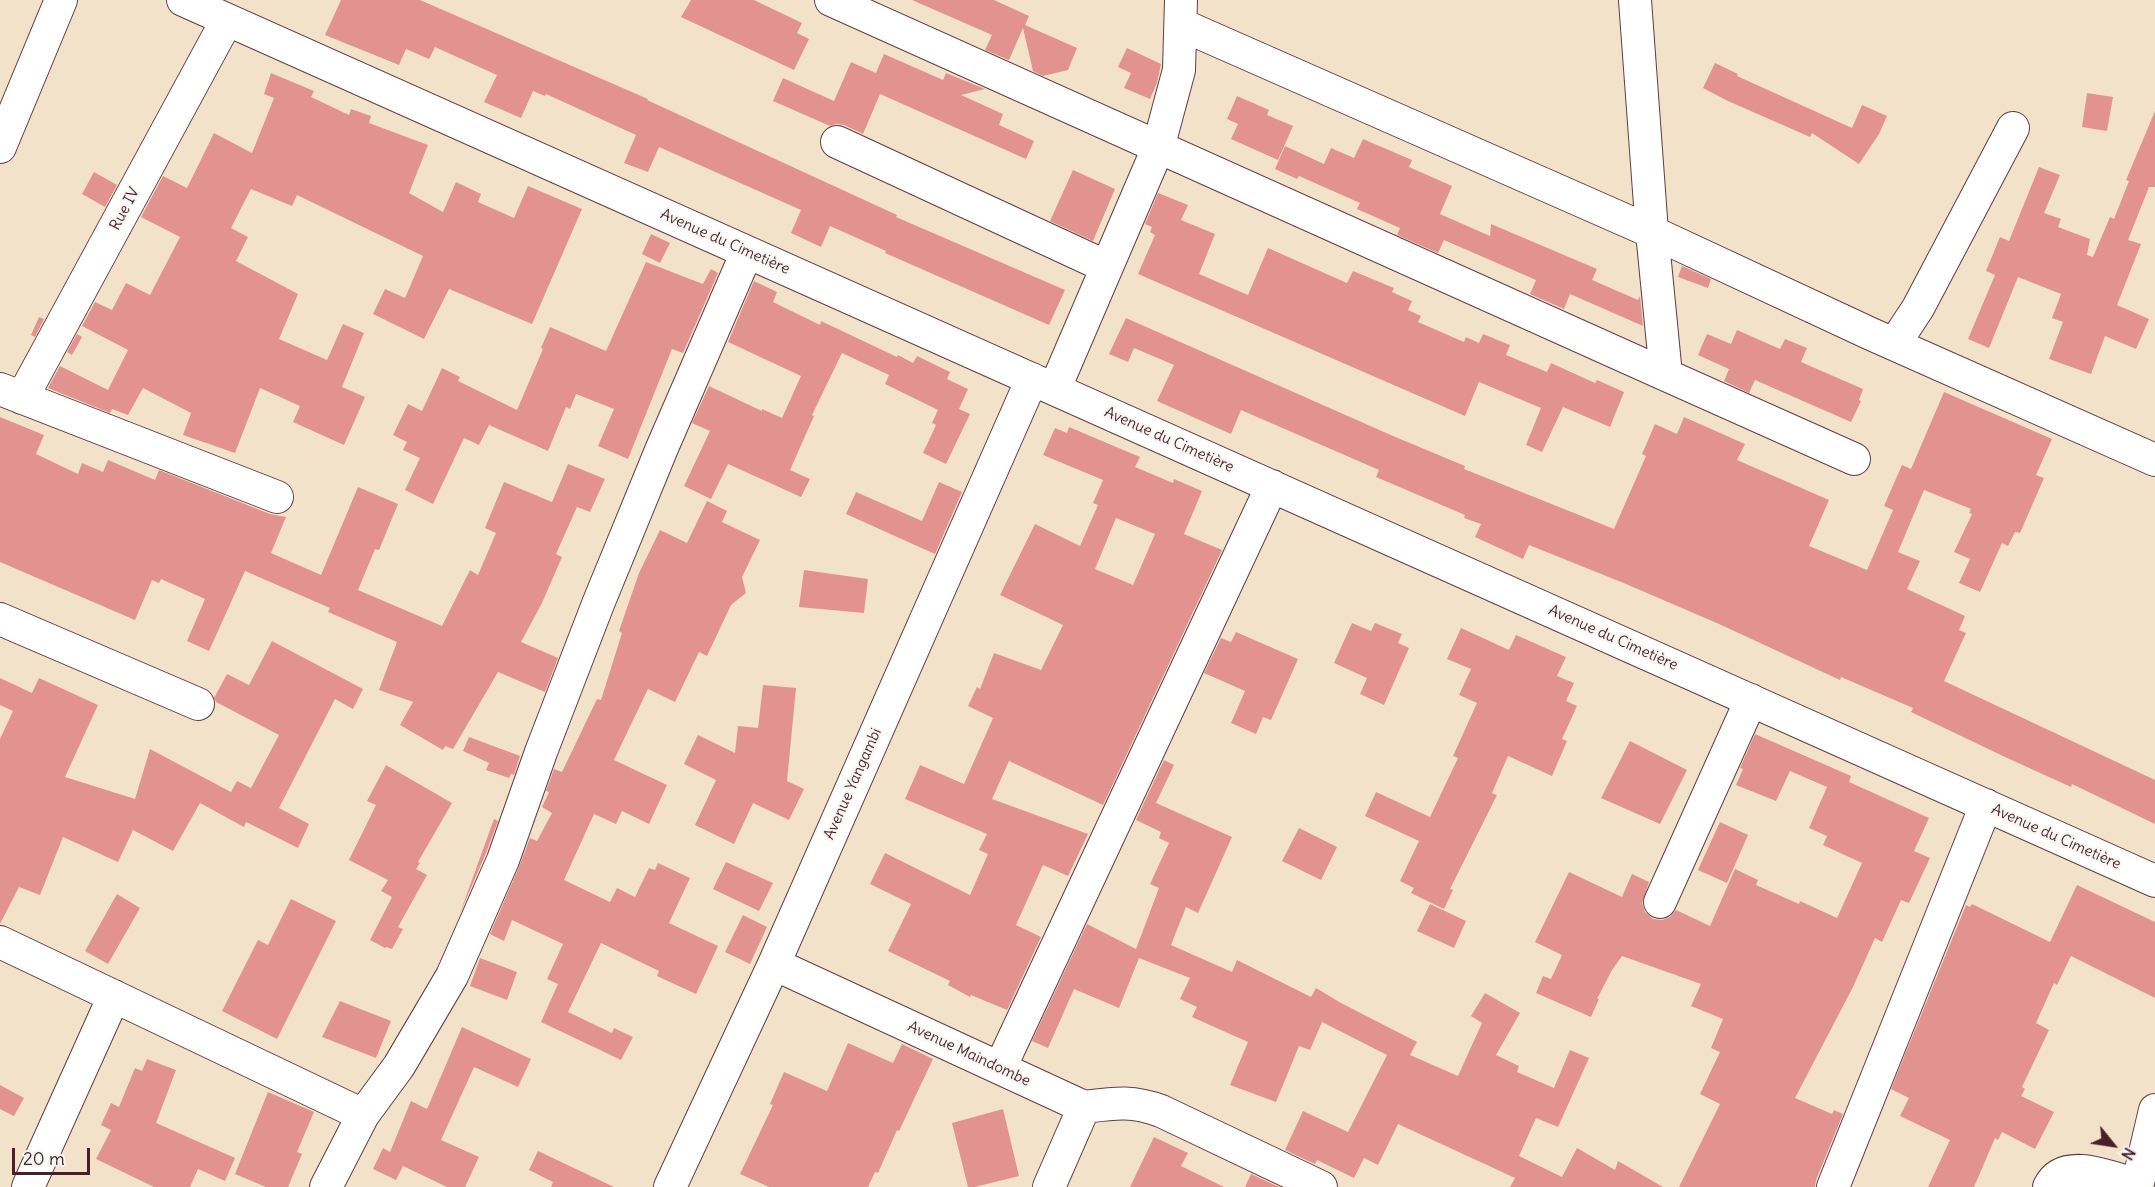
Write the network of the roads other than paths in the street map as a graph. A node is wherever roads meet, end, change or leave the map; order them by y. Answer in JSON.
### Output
{"nodes":[{"id":1,"x":61,"y":0,"type":"edge"},
{"id":2,"x":183,"y":0,"type":"edge"},
{"id":3,"x":831,"y":0,"type":"edge"},
{"id":4,"x":1635,"y":0,"type":"edge"},
{"id":5,"x":1181,"y":12,"type":"edge"},
{"id":6,"x":227,"y":20,"type":"junction"},
{"id":7,"x":2013,"y":128,"type":"dead end"},
{"id":8,"x":837,"y":141,"type":"dead end"},
{"id":9,"x":0,"y":147,"type":"edge"},
{"id":10,"x":1158,"y":148,"type":"junction"},
{"id":11,"x":1652,"y":232,"type":"junction"},
{"id":12,"x":747,"y":252,"type":"junction"},
{"id":13,"x":1107,"y":267,"type":"junction"},
{"id":14,"x":1895,"y":343,"type":"junction"},
{"id":15,"x":1666,"y":375,"type":"junction"},
{"id":16,"x":1043,"y":384,"type":"junction"},
{"id":17,"x":11,"y":394,"type":"edge"},
{"id":18,"x":1854,"y":459,"type":"dead end"},
{"id":19,"x":2155,"y":460,"type":"edge"},
{"id":20,"x":1272,"y":486,"type":"junction"},
{"id":21,"x":277,"y":497,"type":"dead end"},
{"id":22,"x":0,"y":619,"type":"edge"},
{"id":23,"x":1751,"y":700,"type":"junction"},
{"id":24,"x":198,"y":704,"type":"dead end"},
{"id":25,"x":1986,"y":805,"type":"junction"},
{"id":26,"x":2155,"y":881,"type":"edge"},
{"id":27,"x":1660,"y":902,"type":"dead end"},
{"id":28,"x":0,"y":942,"type":"edge"},
{"id":29,"x":774,"y":964,"type":"junction"},
{"id":30,"x":114,"y":996,"type":"junction"},
{"id":31,"x":1000,"y":1068,"type":"junction"},
{"id":32,"x":1084,"y":1107,"type":"junction"},
{"id":33,"x":2155,"y":1110,"type":"edge"},
{"id":34,"x":363,"y":1115,"type":"junction"},
{"id":35,"x":2137,"y":1186,"type":"edge"},
{"id":36,"x":28,"y":1187,"type":"edge"},
{"id":37,"x":326,"y":1187,"type":"edge"},
{"id":38,"x":670,"y":1187,"type":"edge"},
{"id":39,"x":1049,"y":1187,"type":"edge"},
{"id":40,"x":1321,"y":1187,"type":"edge"},
{"id":41,"x":1833,"y":1187,"type":"edge"},
{"id":42,"x":2049,"y":1187,"type":"edge"}],
"edges":[{"from":1,"to":9,"type":"street"},
{"from":2,"to":6,"type":"street","name":"Avenue du Cimetière"},
{"from":3,"to":10,"type":"street"},
{"from":4,"to":11,"type":"street"},
{"from":5,"to":10,"type":"street","name":"Avenue Yangambi"},
{"from":5,"to":11,"type":"street"},
{"from":6,"to":12,"type":"street","name":"Avenue du Cimetière"},
{"from":6,"to":17,"type":"street","name":"Rue IV"},
{"from":7,"to":14,"type":"street"},
{"from":8,"to":13,"type":"street"},
{"from":10,"to":13,"type":"street","name":"Avenue Yangambi"},
{"from":10,"to":15,"type":"street"},
{"from":11,"to":14,"type":"street"},
{"from":11,"to":15,"type":"street"},
{"from":12,"to":16,"type":"street","name":"Avenue du Cimetière"},
{"from":12,"to":34,"type":"street"},
{"from":13,"to":16,"type":"street","name":"Avenue Yangambi"},
{"from":14,"to":19,"type":"street"},
{"from":15,"to":18,"type":"street"},
{"from":16,"to":20,"type":"street","name":"Avenue du Cimetière"},
{"from":16,"to":29,"type":"street","name":"Avenue Yangambi"},
{"from":17,"to":21,"type":"street"},
{"from":20,"to":23,"type":"street","name":"Avenue du Cimetière"},
{"from":20,"to":31,"type":"street"},
{"from":22,"to":24,"type":"street"},
{"from":23,"to":25,"type":"street","name":"Avenue du Cimetière"},
{"from":23,"to":27,"type":"street"},
{"from":25,"to":26,"type":"street","name":"Avenue du Cimetière"},
{"from":25,"to":41,"type":"street"},
{"from":28,"to":30,"type":"street"},
{"from":29,"to":31,"type":"street","name":"Avenue Maindombe"},
{"from":29,"to":38,"type":"street","name":"Avenue Yangambi"},
{"from":30,"to":34,"type":"street"},
{"from":30,"to":36,"type":"street"},
{"from":31,"to":32,"type":"street","name":"Avenue Maindombe"},
{"from":32,"to":39,"type":"street"},
{"from":32,"to":40,"type":"street"},
{"from":33,"to":35,"type":"street"},
{"from":34,"to":37,"type":"street"},
{"from":35,"to":42,"type":"street"}]}
